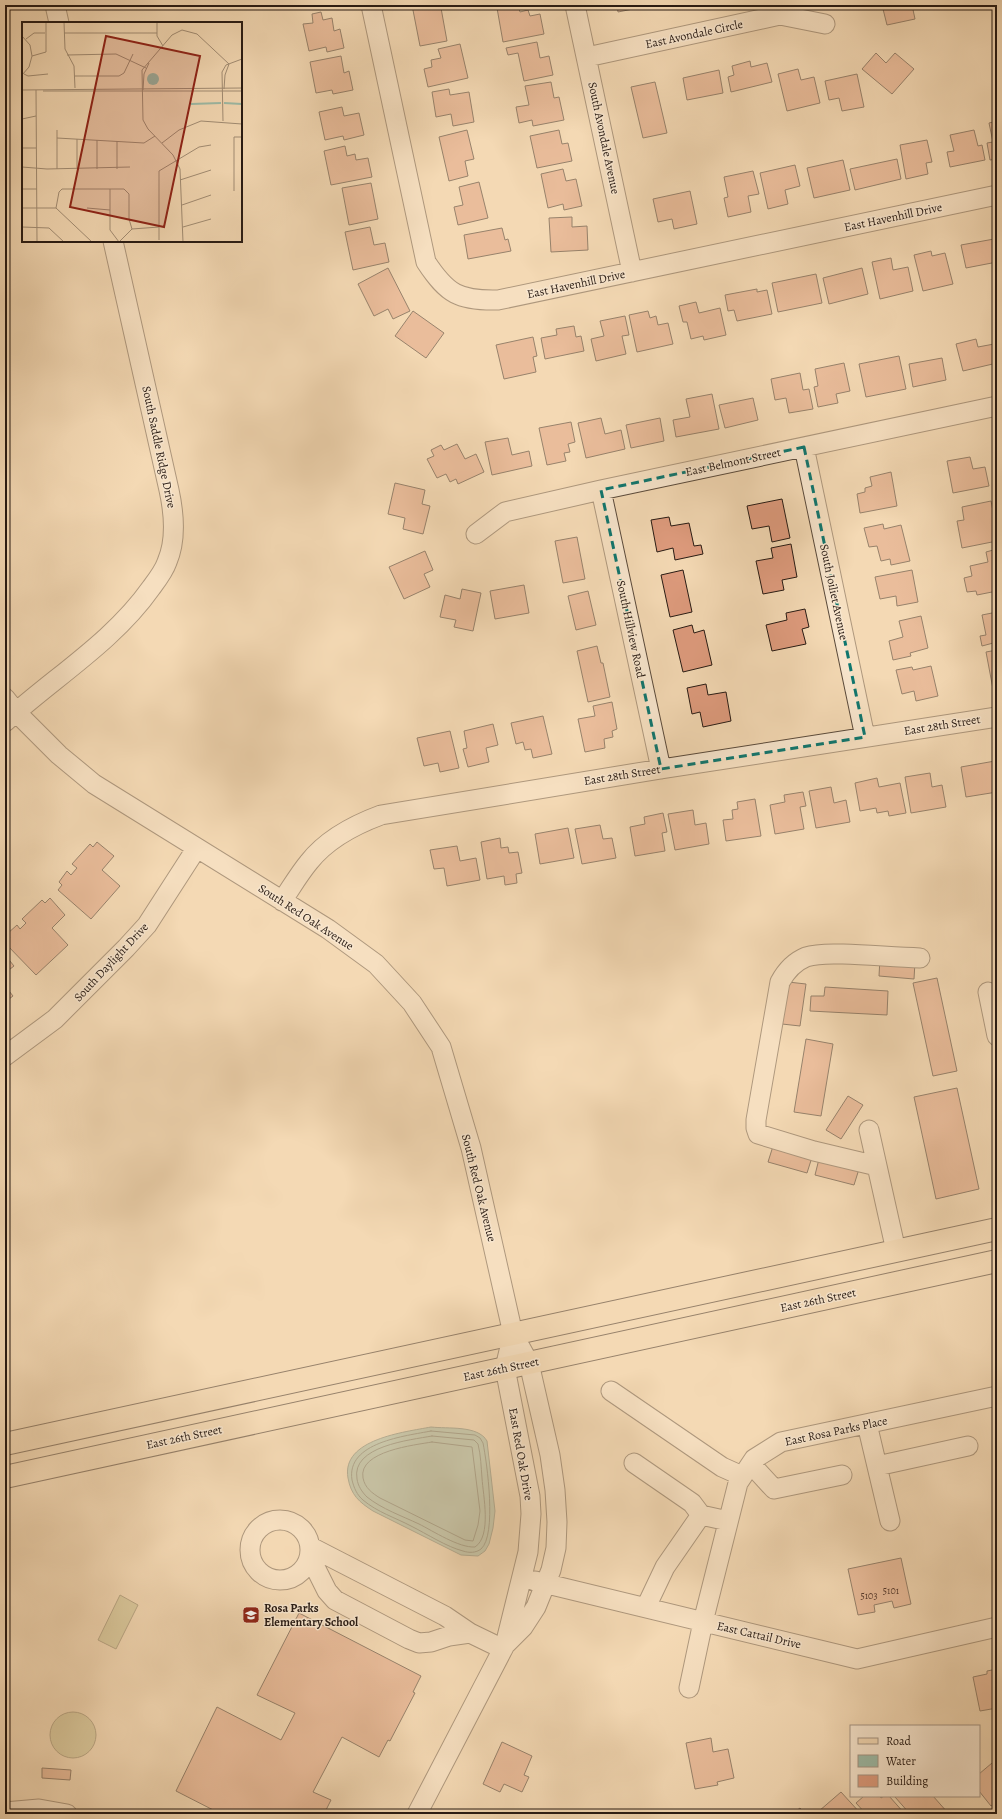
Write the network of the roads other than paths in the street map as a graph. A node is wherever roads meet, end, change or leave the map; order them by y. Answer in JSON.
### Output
{"nodes":[{"id":1,"x":55,"y":5,"type":"edge"},
{"id":2,"x":371,"y":5,"type":"edge"},
{"id":3,"x":575,"y":5,"type":"edge"},
{"id":4,"x":59,"y":22,"type":"edge"},
{"id":5,"x":825,"y":24,"type":"dead end"},
{"id":6,"x":587,"y":56,"type":"junction"},
{"id":7,"x":997,"y":195,"type":"edge"},
{"id":8,"x":113,"y":242,"type":"edge"},
{"id":9,"x":632,"y":272,"type":"junction"},
{"id":10,"x":997,"y":406,"type":"edge"},
{"id":11,"x":804,"y":447,"type":"junction"},
{"id":12,"x":601,"y":490,"type":"junction"},
{"id":13,"x":476,"y":534,"type":"dead end"},
{"id":14,"x":9,"y":710,"type":"edge"},
{"id":15,"x":997,"y":717,"type":"edge"},
{"id":16,"x":865,"y":737,"type":"junction"},
{"id":17,"x":661,"y":769,"type":"junction"},
{"id":18,"x":196,"y":849,"type":"junction"},
{"id":19,"x":282,"y":901,"type":"junction"},
{"id":20,"x":920,"y":958,"type":"dead end"},
{"id":21,"x":988,"y":992,"type":"dead end"},
{"id":22,"x":997,"y":1036,"type":"edge"},
{"id":23,"x":5,"y":1056,"type":"edge"},
{"id":24,"x":869,"y":1130,"type":"dead end"},
{"id":25,"x":877,"y":1166,"type":"junction"},
{"id":26,"x":997,"y":1229,"type":"edge"},
{"id":27,"x":896,"y":1251,"type":"junction"},
{"id":28,"x":997,"y":1261,"type":"edge"},
{"id":29,"x":514,"y":1334,"type":"junction"},
{"id":30,"x":529,"y":1363,"type":"junction"},
{"id":31,"x":504,"y":1368,"type":"junction"},
{"id":32,"x":611,"y":1391,"type":"dead end"},
{"id":33,"x":997,"y":1396,"type":"edge"},
{"id":34,"x":867,"y":1424,"type":"junction"},
{"id":35,"x":5,"y":1444,"type":"edge"},
{"id":36,"x":968,"y":1446,"type":"dead end"},
{"id":37,"x":634,"y":1463,"type":"dead end"},
{"id":38,"x":877,"y":1466,"type":"junction"},
{"id":39,"x":746,"y":1470,"type":"junction"},
{"id":40,"x":842,"y":1475,"type":"dead end"},
{"id":41,"x":5,"y":1477,"type":"edge"},
{"id":42,"x":701,"y":1516,"type":"junction"},
{"id":43,"x":728,"y":1521,"type":"junction"},
{"id":44,"x":890,"y":1521,"type":"dead end"},
{"id":45,"x":522,"y":1578,"type":"junction"},
{"id":46,"x":546,"y":1584,"type":"junction"},
{"id":47,"x":646,"y":1607,"type":"junction"},
{"id":48,"x":703,"y":1622,"type":"junction"},
{"id":49,"x":997,"y":1627,"type":"edge"},
{"id":50,"x":470,"y":1633,"type":"junction"},
{"id":51,"x":504,"y":1647,"type":"junction"},
{"id":52,"x":689,"y":1688,"type":"dead end"},
{"id":53,"x":5,"y":1812,"type":"edge"},
{"id":54,"x":67,"y":1814,"type":"edge"},
{"id":55,"x":417,"y":1814,"type":"edge"}],
"edges":[{"from":1,"to":4,"type":"street"},
{"from":2,"to":9,"type":"street","name":"East Havenhill Drive"},
{"from":3,"to":6,"type":"street","name":"South Avondale Avenue"},
{"from":5,"to":6,"type":"street","name":"East Avondale Circle"},
{"from":6,"to":9,"type":"street","name":"South Avondale Avenue"},
{"from":7,"to":9,"type":"street","name":"East Havenhill Drive"},
{"from":8,"to":14,"type":"street","name":"South Saddle Ridge Drive"},
{"from":10,"to":11,"type":"street","name":"East Belmont Street"},
{"from":11,"to":12,"type":"street","name":"East Belmont Street"},
{"from":11,"to":16,"type":"street","name":"South Joiliet Avenue"},
{"from":12,"to":13,"type":"street","name":"East Belmont Street"},
{"from":12,"to":17,"type":"street","name":"South Hillview Road"},
{"from":14,"to":18,"type":"street","name":"South Red Oak Avenue"},
{"from":15,"to":16,"type":"street","name":"East 28th Street"},
{"from":16,"to":17,"type":"street","name":"East 28th Street"},
{"from":17,"to":19,"type":"street","name":"East 28th Street"},
{"from":18,"to":19,"type":"street","name":"South Red Oak Avenue"},
{"from":18,"to":23,"type":"street","name":"South Daylight Drive"},
{"from":19,"to":29,"type":"street","name":"South Red Oak Avenue"},
{"from":20,"to":25,"type":"street"},
{"from":21,"to":22,"type":"street"},
{"from":24,"to":25,"type":"street"},
{"from":25,"to":27,"type":"street"},
{"from":26,"to":27,"type":"main road"},
{"from":27,"to":29,"type":"main road"},
{"from":28,"to":30,"type":"main road","name":"East 26th Street"},
{"from":29,"to":30,"type":"street","name":"South Red Oak Avenue"},
{"from":29,"to":31,"type":"street","name":"East Red Oak Drive"},
{"from":29,"to":35,"type":"main road"},
{"from":30,"to":31,"type":"main road","name":"East 26th Street"},
{"from":30,"to":46,"type":"street","name":"East Red Oak Drive"},
{"from":31,"to":41,"type":"main road","name":"East 26th Street"},
{"from":31,"to":45,"type":"street","name":"East Red Oak Drive"},
{"from":32,"to":39,"type":"street"},
{"from":33,"to":34,"type":"street","name":"East Rosa Parks Place"},
{"from":34,"to":38,"type":"street"},
{"from":34,"to":39,"type":"street","name":"East Rosa Parks Place"},
{"from":36,"to":38,"type":"street"},
{"from":37,"to":42,"type":"street"},
{"from":38,"to":44,"type":"street"},
{"from":39,"to":40,"type":"street"},
{"from":39,"to":43,"type":"street","name":"East Rosa Parks Place"},
{"from":42,"to":43,"type":"street"},
{"from":42,"to":47,"type":"street"},
{"from":43,"to":48,"type":"street","name":"East Rosa Parks Place"},
{"from":45,"to":46,"type":"street","name":"East Cattail Drive"},
{"from":45,"to":51,"type":"street","name":"East Red Oak Drive"},
{"from":46,"to":47,"type":"street","name":"East Cattail Drive"},
{"from":46,"to":51,"type":"street","name":"East Red Oak Drive"},
{"from":47,"to":48,"type":"street","name":"East Cattail Drive"},
{"from":48,"to":49,"type":"street","name":"East Cattail Drive"},
{"from":48,"to":52,"type":"street","name":"East Rosa Parks Place"},
{"from":50,"to":50,"type":"street"},
{"from":50,"to":51,"type":"street"},
{"from":51,"to":55,"type":"street","name":"East Red Oak Drive"},
{"from":53,"to":54,"type":"street"}]}
